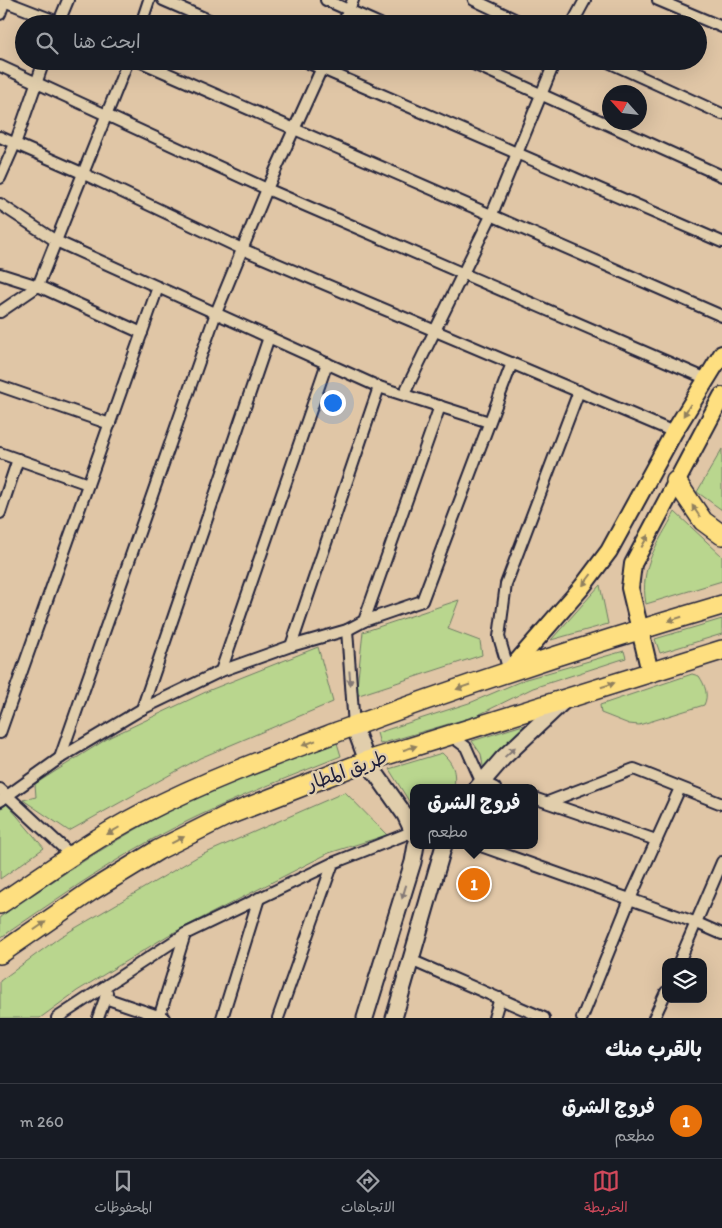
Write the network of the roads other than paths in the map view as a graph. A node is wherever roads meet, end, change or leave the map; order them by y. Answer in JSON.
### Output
{"nodes":[{"id":1,"x":68,"y":0,"type":"edge"},
{"id":2,"x":149,"y":0,"type":"edge"},
{"id":3,"x":163,"y":0,"type":"edge"},
{"id":4,"x":326,"y":0,"type":"edge"},
{"id":5,"x":353,"y":0,"type":"edge"},
{"id":6,"x":474,"y":0,"type":"edge"},
{"id":7,"x":584,"y":0,"type":"edge"},
{"id":8,"x":658,"y":0,"type":"edge"},
{"id":9,"x":5,"y":1,"type":"edge"},
{"id":10,"x":349,"y":10,"type":"junction"},
{"id":11,"x":0,"y":14,"type":"edge"},
{"id":12,"x":40,"y":15,"type":"edge"},
{"id":13,"x":63,"y":15,"type":"edge"},
{"id":14,"x":144,"y":15,"type":"edge"},
{"id":15,"x":197,"y":15,"type":"edge"},
{"id":16,"x":346,"y":15,"type":"edge"},
{"id":17,"x":360,"y":15,"type":"edge"},
{"id":18,"x":505,"y":15,"type":"edge"},
{"id":19,"x":576,"y":15,"type":"edge"},
{"id":20,"x":694,"y":15,"type":"edge"},
{"id":21,"x":707,"y":21,"type":"edge"},
{"id":22,"x":722,"y":27,"type":"edge"},
{"id":23,"x":0,"y":66,"type":"edge"},
{"id":24,"x":40,"y":70,"type":"edge"},
{"id":25,"x":124,"y":70,"type":"edge"},
{"id":26,"x":159,"y":70,"type":"edge"},
{"id":27,"x":322,"y":70,"type":"edge"},
{"id":28,"x":335,"y":70,"type":"edge"},
{"id":29,"x":488,"y":70,"type":"edge"},
{"id":30,"x":552,"y":70,"type":"edge"},
{"id":31,"x":626,"y":70,"type":"edge"},
{"id":32,"x":35,"y":84,"type":"junction"},
{"id":33,"x":543,"y":94,"type":"junction"},
{"id":34,"x":106,"y":113,"type":"junction"},
{"id":35,"x":722,"y":114,"type":"edge"},
{"id":36,"x":295,"y":130,"type":"junction"},
{"id":37,"x":0,"y":137,"type":"edge"},
{"id":38,"x":15,"y":144,"type":"junction"},
{"id":39,"x":516,"y":154,"type":"junction"},
{"id":40,"x":82,"y":173,"type":"junction"},
{"id":41,"x":722,"y":176,"type":"edge"},
{"id":42,"x":0,"y":178,"type":"edge"},
{"id":43,"x":267,"y":188,"type":"junction"},
{"id":44,"x":0,"y":204,"type":"edge"},
{"id":45,"x":492,"y":214,"type":"junction"},
{"id":46,"x":56,"y":241,"type":"junction"},
{"id":47,"x":722,"y":242,"type":"edge"},
{"id":48,"x":242,"y":249,"type":"junction"},
{"id":49,"x":464,"y":273,"type":"junction"},
{"id":50,"x":0,"y":274,"type":"edge"},
{"id":51,"x":38,"y":286,"type":"junction"},
{"id":52,"x":158,"y":287,"type":"junction"},
{"id":53,"x":0,"y":312,"type":"edge"},
{"id":54,"x":216,"y":313,"type":"junction"},
{"id":55,"x":722,"y":316,"type":"edge"},
{"id":56,"x":437,"y":330,"type":"junction"},
{"id":57,"x":142,"y":333,"type":"junction"},
{"id":58,"x":269,"y":337,"type":"junction"},
{"id":59,"x":722,"y":354,"type":"edge"},
{"id":60,"x":327,"y":363,"type":"junction"},
{"id":61,"x":512,"y":363,"type":"junction"},
{"id":62,"x":707,"y":379,"type":"junction"},
{"id":63,"x":0,"y":386,"type":"edge"},
{"id":64,"x":379,"y":387,"type":"junction"},
{"id":65,"x":579,"y":391,"type":"junction"},
{"id":66,"x":404,"y":394,"type":"junction"},
{"id":67,"x":722,"y":396,"type":"edge"},
{"id":68,"x":440,"y":406,"type":"junction"},
{"id":69,"x":489,"y":422,"type":"junction"},
{"id":70,"x":110,"y":424,"type":"junction"},
{"id":71,"x":674,"y":432,"type":"junction"},
{"id":72,"x":0,"y":453,"type":"edge"},
{"id":73,"x":18,"y":459,"type":"junction"},
{"id":74,"x":676,"y":481,"type":"junction"},
{"id":75,"x":88,"y":484,"type":"junction"},
{"id":76,"x":0,"y":513,"type":"edge"},
{"id":77,"x":722,"y":534,"type":"edge"},
{"id":78,"x":610,"y":551,"type":"junction"},
{"id":79,"x":633,"y":564,"type":"junction"},
{"id":80,"x":722,"y":605,"type":"edge"},
{"id":81,"x":364,"y":621,"type":"junction"},
{"id":82,"x":638,"y":629,"type":"junction"},
{"id":83,"x":346,"y":630,"type":"junction"},
{"id":84,"x":291,"y":646,"type":"junction"},
{"id":85,"x":722,"y":650,"type":"edge"},
{"id":86,"x":509,"y":671,"type":"junction"},
{"id":87,"x":221,"y":672,"type":"junction"},
{"id":88,"x":650,"y":672,"type":"junction"},
{"id":89,"x":567,"y":699,"type":"junction"},
{"id":90,"x":142,"y":709,"type":"junction"},
{"id":91,"x":354,"y":726,"type":"junction"},
{"id":92,"x":0,"y":733,"type":"edge"},
{"id":93,"x":450,"y":735,"type":"junction"},
{"id":94,"x":60,"y":758,"type":"junction"},
{"id":95,"x":367,"y":761,"type":"junction"},
{"id":96,"x":479,"y":784,"type":"edge"},
{"id":97,"x":480,"y":784,"type":"edge"},
{"id":98,"x":680,"y":788,"type":"junction"},
{"id":99,"x":0,"y":789,"type":"edge"},
{"id":100,"x":4,"y":798,"type":"edge"},
{"id":101,"x":538,"y":799,"type":"edge"},
{"id":102,"x":548,"y":802,"type":"junction"},
{"id":103,"x":722,"y":804,"type":"edge"},
{"id":104,"x":410,"y":824,"type":"edge"},
{"id":105,"x":410,"y":834,"type":"edge"},
{"id":106,"x":656,"y":840,"type":"junction"},
{"id":107,"x":415,"y":849,"type":"edge"},
{"id":108,"x":443,"y":849,"type":"edge"},
{"id":109,"x":489,"y":849,"type":"edge"},
{"id":110,"x":71,"y":854,"type":"junction"},
{"id":111,"x":722,"y":862,"type":"edge"},
{"id":112,"x":332,"y":863,"type":"junction"},
{"id":113,"x":259,"y":898,"type":"junction"},
{"id":114,"x":630,"y":898,"type":"junction"},
{"id":115,"x":0,"y":904,"type":"edge"},
{"id":116,"x":697,"y":923,"type":"junction"},
{"id":117,"x":184,"y":934,"type":"junction"},
{"id":118,"x":722,"y":934,"type":"edge"},
{"id":119,"x":0,"y":954,"type":"edge"},
{"id":120,"x":682,"y":958,"type":"edge"},
{"id":121,"x":413,"y":961,"type":"junction"},
{"id":122,"x":112,"y":982,"type":"junction"},
{"id":123,"x":105,"y":998,"type":"junction"},
{"id":124,"x":500,"y":998,"type":"junction"},
{"id":125,"x":662,"y":1001,"type":"edge"},
{"id":126,"x":161,"y":1017,"type":"edge"},
{"id":127,"x":57,"y":1018,"type":"edge"},
{"id":128,"x":98,"y":1018,"type":"edge"},
{"id":129,"x":222,"y":1018,"type":"edge"},
{"id":130,"x":278,"y":1018,"type":"edge"},
{"id":131,"x":365,"y":1018,"type":"edge"},
{"id":132,"x":394,"y":1018,"type":"edge"},
{"id":133,"x":494,"y":1018,"type":"edge"},
{"id":134,"x":544,"y":1018,"type":"edge"},
{"id":135,"x":582,"y":1018,"type":"edge"},
{"id":136,"x":654,"y":1018,"type":"edge"}],
"edges":[{"from":1,"to":13,"type":"street"},
{"from":2,"to":14,"type":"street"},
{"from":3,"to":15,"type":"street"},
{"from":4,"to":10,"type":"street"},
{"from":5,"to":10,"type":"street"},
{"from":6,"to":18,"type":"street"},
{"from":7,"to":19,"type":"street"},
{"from":8,"to":20,"type":"street"},
{"from":9,"to":11,"type":"street"},
{"from":9,"to":12,"type":"street"},
{"from":10,"to":16,"type":"street"},
{"from":10,"to":17,"type":"street"},
{"from":21,"to":22,"type":"street"},
{"from":23,"to":32,"type":"street"},
{"from":24,"to":32,"type":"street"},
{"from":25,"to":34,"type":"street"},
{"from":26,"to":36,"type":"street"},
{"from":27,"to":36,"type":"street"},
{"from":28,"to":39,"type":"street"},
{"from":29,"to":33,"type":"street"},
{"from":30,"to":33,"type":"street"},
{"from":31,"to":35,"type":"street"},
{"from":32,"to":34,"type":"street"},
{"from":32,"to":38,"type":"street"},
{"from":33,"to":39,"type":"street"},
{"from":33,"to":41,"type":"street"},
{"from":34,"to":40,"type":"street"},
{"from":34,"to":43,"type":"street"},
{"from":36,"to":43,"type":"street"},
{"from":36,"to":45,"type":"street"},
{"from":37,"to":38,"type":"street"},
{"from":38,"to":40,"type":"street"},
{"from":38,"to":42,"type":"street"},
{"from":39,"to":45,"type":"street"},
{"from":39,"to":47,"type":"street"},
{"from":40,"to":46,"type":"street"},
{"from":40,"to":48,"type":"street"},
{"from":43,"to":48,"type":"street"},
{"from":43,"to":49,"type":"street"},
{"from":44,"to":46,"type":"street"},
{"from":45,"to":49,"type":"street"},
{"from":45,"to":55,"type":"street"},
{"from":46,"to":51,"type":"street"},
{"from":46,"to":52,"type":"street"},
{"from":48,"to":54,"type":"street"},
{"from":48,"to":56,"type":"street"},
{"from":49,"to":56,"type":"street"},
{"from":49,"to":62,"type":"street"},
{"from":50,"to":51,"type":"street"},
{"from":51,"to":53,"type":"street"},
{"from":51,"to":57,"type":"street"},
{"from":52,"to":54,"type":"street"},
{"from":52,"to":57,"type":"street"},
{"from":54,"to":58,"type":"street"},
{"from":54,"to":94,"type":"street"},
{"from":56,"to":61,"type":"street"},
{"from":56,"to":66,"type":"street"},
{"from":57,"to":70,"type":"street"},
{"from":58,"to":60,"type":"street"},
{"from":58,"to":90,"type":"street"},
{"from":59,"to":62,"type":"main road"},
{"from":60,"to":64,"type":"street"},
{"from":60,"to":87,"type":"street"},
{"from":61,"to":65,"type":"street"},
{"from":61,"to":69,"type":"street"},
{"from":62,"to":71,"type":"main road","one_way":true},
{"from":63,"to":70,"type":"street"},
{"from":64,"to":66,"type":"street"},
{"from":64,"to":84,"type":"street"},
{"from":65,"to":71,"type":"street"},
{"from":65,"to":86,"type":"street"},
{"from":66,"to":68,"type":"street"},
{"from":67,"to":74,"type":"main road"},
{"from":68,"to":69,"type":"street"},
{"from":68,"to":81,"type":"street"},
{"from":69,"to":81,"type":"street"},
{"from":70,"to":75,"type":"street"},
{"from":71,"to":78,"type":"main road"},
{"from":72,"to":73,"type":"street"},
{"from":73,"to":75,"type":"street"},
{"from":73,"to":76,"type":"street"},
{"from":77,"to":74,"type":"highway","one_way":true},
{"from":79,"to":74,"type":"main road","one_way":true},
{"from":75,"to":92,"type":"street"},
{"from":78,"to":79,"type":"main road"},
{"from":78,"to":86,"type":"main road","one_way":true},
{"from":79,"to":82,"type":"main road"},
{"from":80,"to":82,"type":"highway","name":"طريق المطار","one_way":true},
{"from":81,"to":83,"type":"street"},
{"from":82,"to":86,"type":"highway","name":"طريق المطار"},
{"from":82,"to":88,"type":"main road"},
{"from":83,"to":84,"type":"street"},
{"from":83,"to":91,"type":"street","one_way":true},
{"from":84,"to":87,"type":"street"},
{"from":85,"to":88,"type":"highway","name":"طريق المطار"},
{"from":86,"to":91,"type":"highway","name":"طريق المطار","one_way":true},
{"from":87,"to":90,"type":"street"},
{"from":89,"to":88,"type":"highway","name":"طريق المطار","one_way":true},
{"from":89,"to":93,"type":"highway","name":"طريق المطار"},
{"from":97,"to":89,"type":"main road","one_way":true},
{"from":90,"to":94,"type":"street"},
{"from":91,"to":95,"type":"main road"},
{"from":91,"to":110,"type":"highway","name":"طريق المطار","one_way":true},
{"from":95,"to":93,"type":"highway","name":"طريق المطار","one_way":true},
{"from":93,"to":96,"type":"street"},
{"from":94,"to":100,"type":"street"},
{"from":95,"to":104,"type":"main road"},
{"from":119,"to":95,"type":"highway","name":"طريق المطار","one_way":true},
{"from":98,"to":102,"type":"street"},
{"from":98,"to":103,"type":"street"},
{"from":98,"to":106,"type":"street"},
{"from":99,"to":100,"type":"street"},
{"from":100,"to":110,"type":"street"},
{"from":101,"to":102,"type":"street"},
{"from":102,"to":106,"type":"street"},
{"from":105,"to":112,"type":"street"},
{"from":106,"to":114,"type":"street"},
{"from":107,"to":131,"type":"main road","one_way":true},
{"from":108,"to":121,"type":"main road"},
{"from":109,"to":114,"type":"street"},
{"from":110,"to":115,"type":"highway","name":"طريق المطار"},
{"from":111,"to":116,"type":"street"},
{"from":112,"to":113,"type":"street"},
{"from":112,"to":130,"type":"street"},
{"from":113,"to":117,"type":"street"},
{"from":113,"to":129,"type":"street"},
{"from":114,"to":116,"type":"street"},
{"from":114,"to":135,"type":"street"},
{"from":116,"to":118,"type":"street"},
{"from":116,"to":120,"type":"street"},
{"from":117,"to":122,"type":"street"},
{"from":117,"to":126,"type":"street"},
{"from":121,"to":124,"type":"street"},
{"from":121,"to":132,"type":"main road"},
{"from":122,"to":123,"type":"street"},
{"from":122,"to":127,"type":"street"},
{"from":123,"to":126,"type":"street"},
{"from":123,"to":128,"type":"street"},
{"from":124,"to":133,"type":"street"},
{"from":124,"to":134,"type":"street"},
{"from":125,"to":136,"type":"street"}]}
